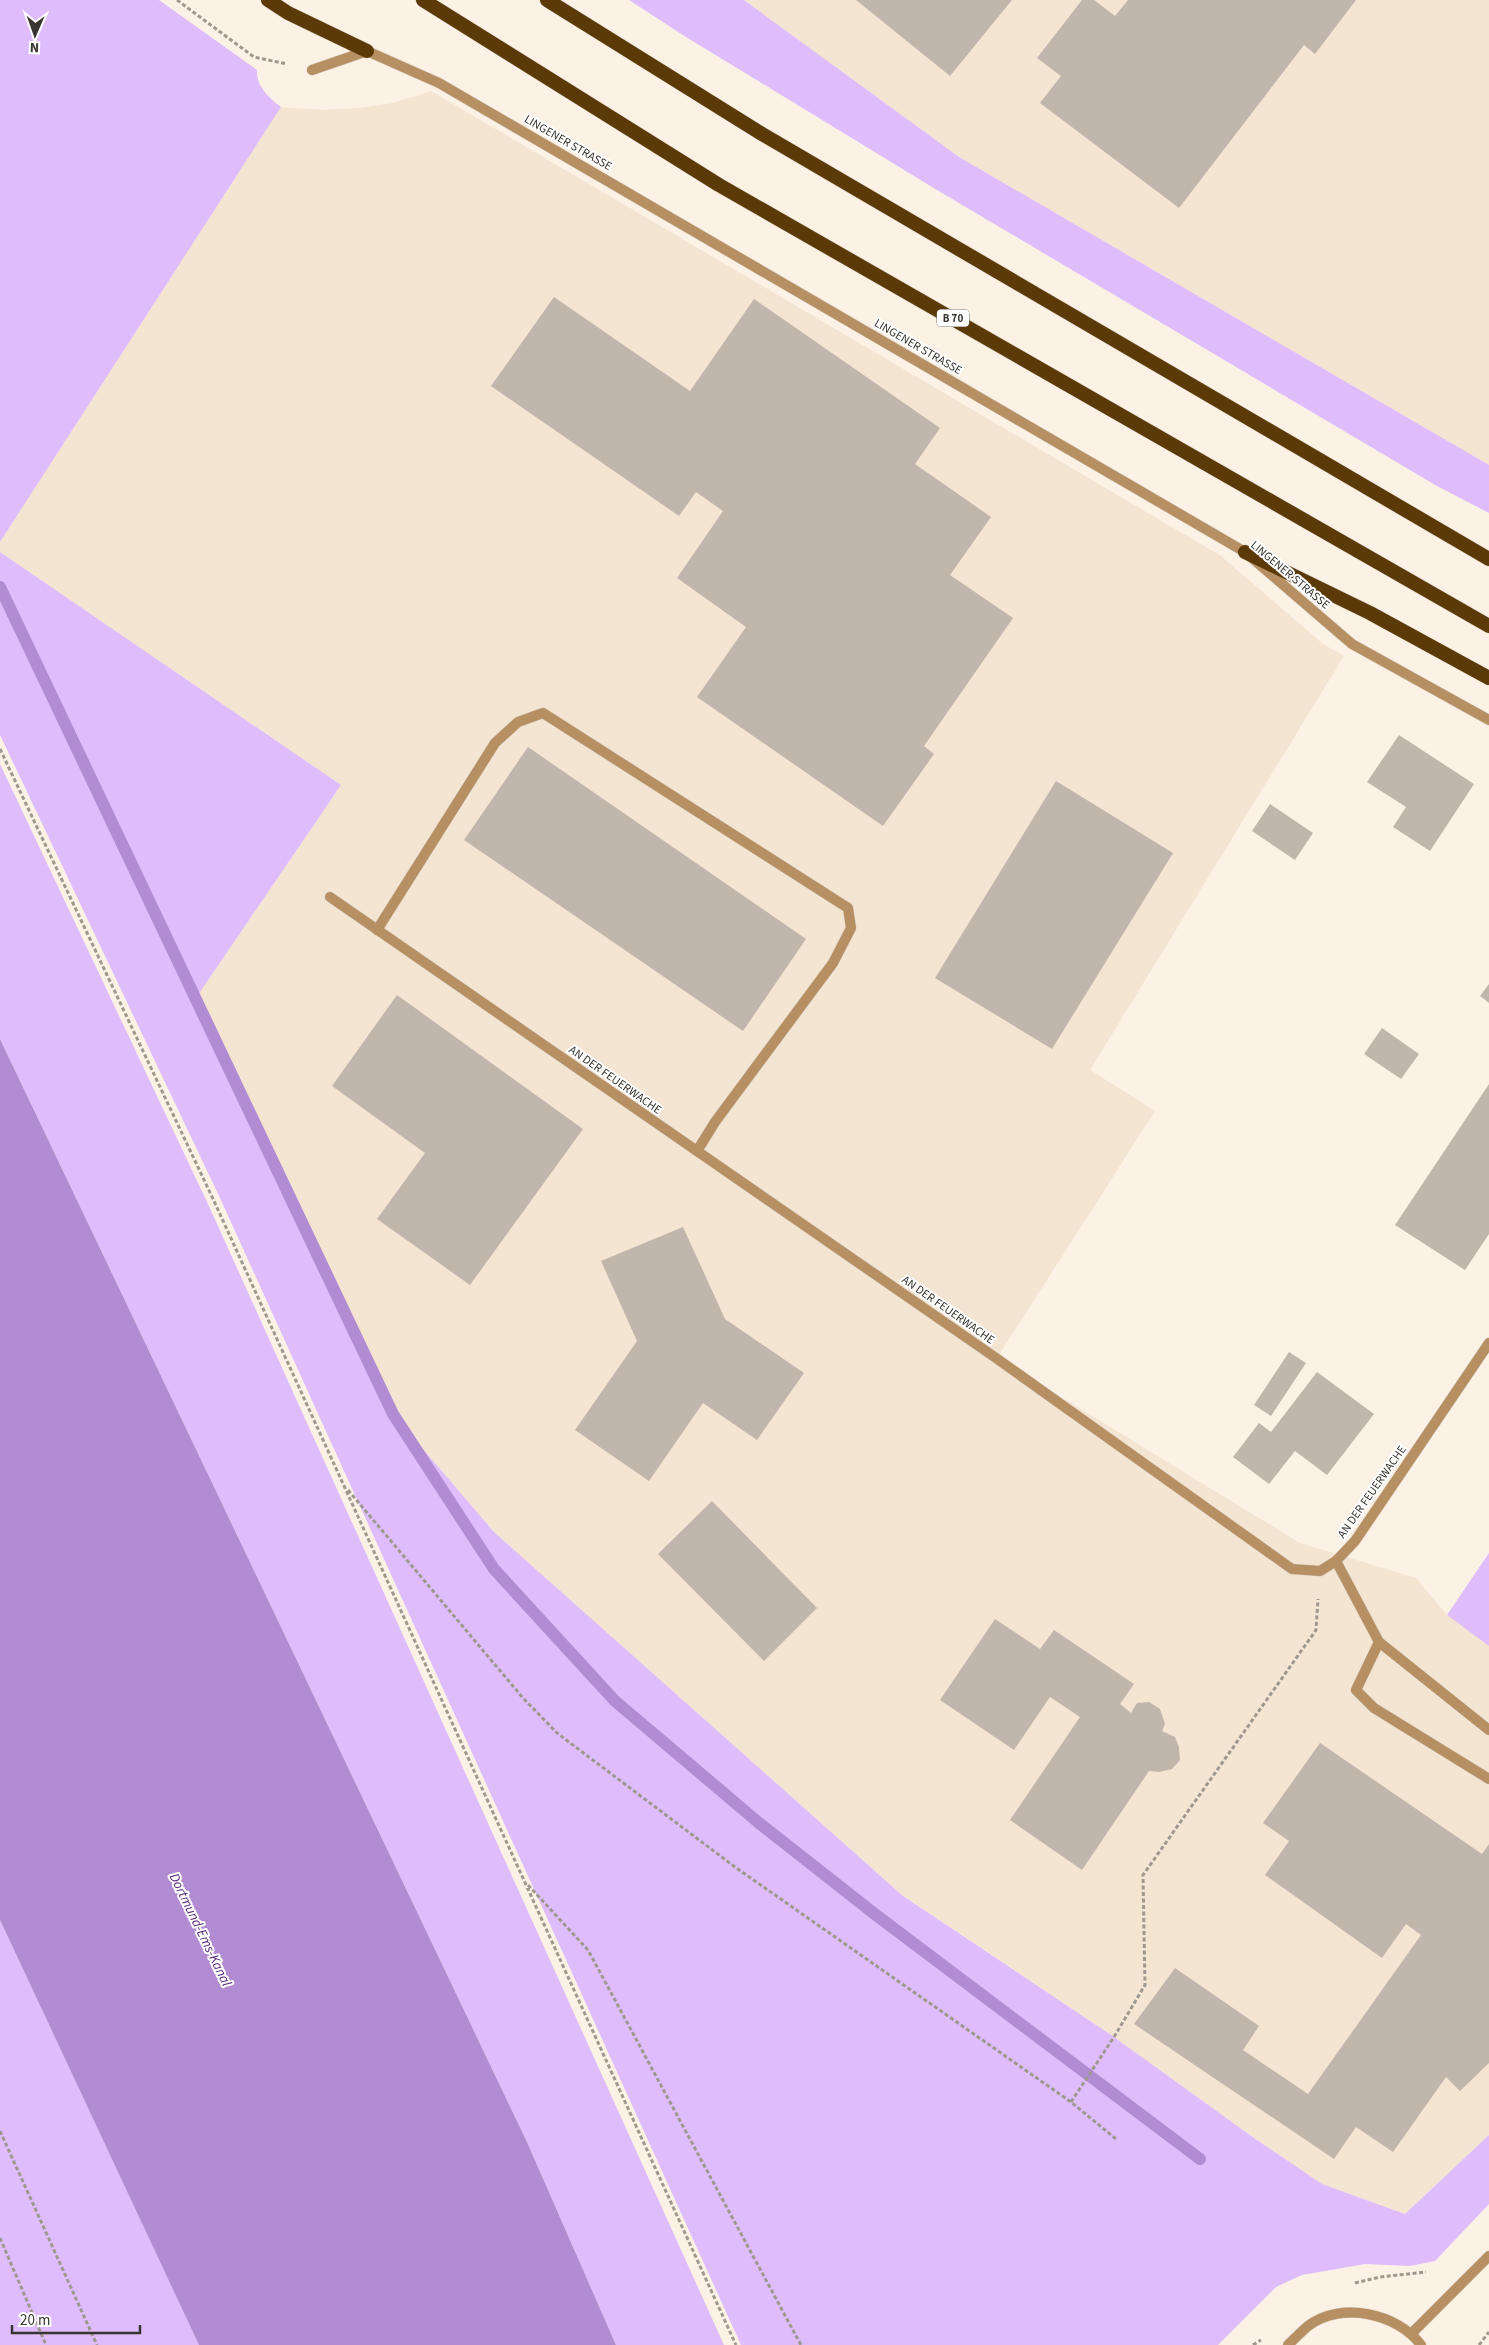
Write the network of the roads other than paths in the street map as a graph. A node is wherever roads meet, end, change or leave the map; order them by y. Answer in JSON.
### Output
{"nodes":[{"id":1,"x":268,"y":0,"type":"edge"},
{"id":2,"x":423,"y":0,"type":"edge"},
{"id":3,"x":547,"y":0,"type":"edge"},
{"id":4,"x":367,"y":51,"type":"junction"},
{"id":5,"x":312,"y":70,"type":"road end"},
{"id":6,"x":1245,"y":552,"type":"junction"},
{"id":7,"x":1489,"y":558,"type":"edge"},
{"id":8,"x":1489,"y":626,"type":"edge"},
{"id":9,"x":1489,"y":678,"type":"edge"},
{"id":10,"x":1489,"y":720,"type":"edge"},
{"id":11,"x":330,"y":897,"type":"dead end"},
{"id":12,"x":377,"y":930,"type":"junction"},
{"id":13,"x":697,"y":1151,"type":"junction"},
{"id":14,"x":1489,"y":1343,"type":"edge"},
{"id":15,"x":1336,"y":1561,"type":"junction"},
{"id":16,"x":1379,"y":1642,"type":"junction"},
{"id":17,"x":1489,"y":1730,"type":"edge"},
{"id":18,"x":1489,"y":1779,"type":"edge"},
{"id":19,"x":1489,"y":2256,"type":"edge"},
{"id":20,"x":1412,"y":2333,"type":"junction"},
{"id":21,"x":1288,"y":2345,"type":"edge"},
{"id":22,"x":1421,"y":2345,"type":"edge"}],
"edges":[{"from":1,"to":4,"type":"highway"},
{"from":2,"to":8,"type":"highway","number":"B 70"},
{"from":3,"to":7,"type":"highway"},
{"from":4,"to":5,"type":"street"},
{"from":4,"to":6,"type":"street","name":"LINGENER STRASSE"},
{"from":6,"to":9,"type":"highway"},
{"from":6,"to":10,"type":"street","name":"LINGENER STRASSE"},
{"from":11,"to":12,"type":"street","name":"AN DER FEUERWACHE"},
{"from":12,"to":13,"type":"street","name":"AN DER FEUERWACHE"},
{"from":12,"to":13,"type":"street"},
{"from":13,"to":15,"type":"street","name":"AN DER FEUERWACHE"},
{"from":14,"to":15,"type":"street","name":"AN DER FEUERWACHE"},
{"from":15,"to":16,"type":"street"},
{"from":16,"to":17,"type":"street"},
{"from":16,"to":18,"type":"street"},
{"from":19,"to":20,"type":"street"},
{"from":20,"to":21,"type":"street"},
{"from":20,"to":22,"type":"street"}]}
